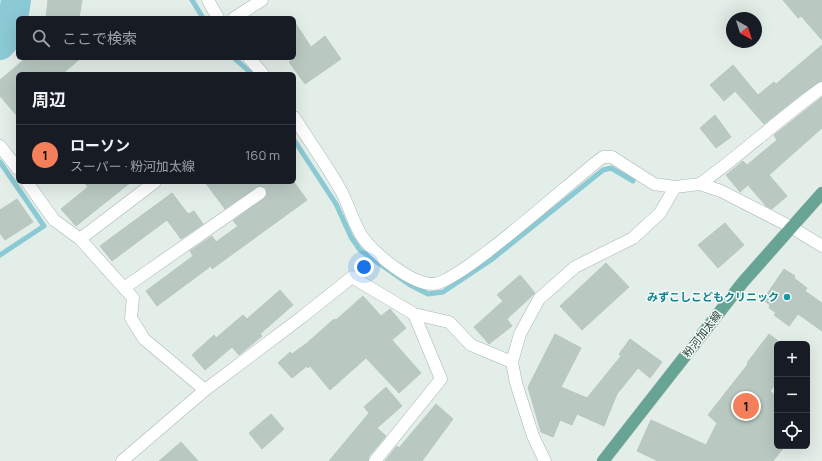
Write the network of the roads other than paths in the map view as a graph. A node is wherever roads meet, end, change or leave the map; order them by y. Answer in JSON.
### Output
{"nodes":[{"id":1,"x":208,"y":0,"type":"edge"},
{"id":2,"x":262,"y":0,"type":"edge"},
{"id":3,"x":217,"y":16,"type":"edge"},
{"id":4,"x":237,"y":16,"type":"edge"},
{"id":5,"x":251,"y":60,"type":"edge"},
{"id":6,"x":261,"y":72,"type":"edge"},
{"id":7,"x":822,"y":88,"type":"edge"},
{"id":8,"x":296,"y":120,"type":"edge"},
{"id":9,"x":0,"y":146,"type":"edge"},
{"id":10,"x":16,"y":166,"type":"edge"},
{"id":11,"x":28,"y":184,"type":"edge"},
{"id":12,"x":152,"y":184,"type":"edge"},
{"id":13,"x":700,"y":184,"type":"junction"},
{"id":14,"x":675,"y":187,"type":"junction"},
{"id":15,"x":260,"y":193,"type":"dead end"},
{"id":16,"x":822,"y":193,"type":"edge"},
{"id":17,"x":791,"y":226,"type":"junction"},
{"id":18,"x":80,"y":239,"type":"junction"},
{"id":19,"x":822,"y":246,"type":"edge"},
{"id":20,"x":124,"y":288,"type":"junction"},
{"id":21,"x":414,"y":314,"type":"junction"},
{"id":22,"x":512,"y":362,"type":"junction"},
{"id":23,"x":205,"y":390,"type":"junction"},
{"id":24,"x":606,"y":460,"type":"edge"},
{"id":25,"x":122,"y":461,"type":"edge"},
{"id":26,"x":375,"y":461,"type":"edge"},
{"id":27,"x":545,"y":461,"type":"edge"}],
"edges":[{"from":1,"to":3,"type":"street"},
{"from":2,"to":4,"type":"street"},
{"from":5,"to":6,"type":"street"},
{"from":7,"to":13,"type":"street"},
{"from":8,"to":14,"type":"street"},
{"from":9,"to":10,"type":"street"},
{"from":11,"to":18,"type":"street"},
{"from":12,"to":18,"type":"street"},
{"from":13,"to":14,"type":"street"},
{"from":13,"to":17,"type":"street"},
{"from":14,"to":22,"type":"street"},
{"from":15,"to":20,"type":"street"},
{"from":16,"to":17,"type":"main road","name":"粉河加太線"},
{"from":17,"to":19,"type":"street"},
{"from":17,"to":24,"type":"main road","name":"粉河加太線"},
{"from":18,"to":20,"type":"street"},
{"from":20,"to":23,"type":"street"},
{"from":21,"to":22,"type":"street"},
{"from":21,"to":23,"type":"street"},
{"from":21,"to":26,"type":"street"},
{"from":22,"to":27,"type":"street"},
{"from":23,"to":25,"type":"street"}]}
